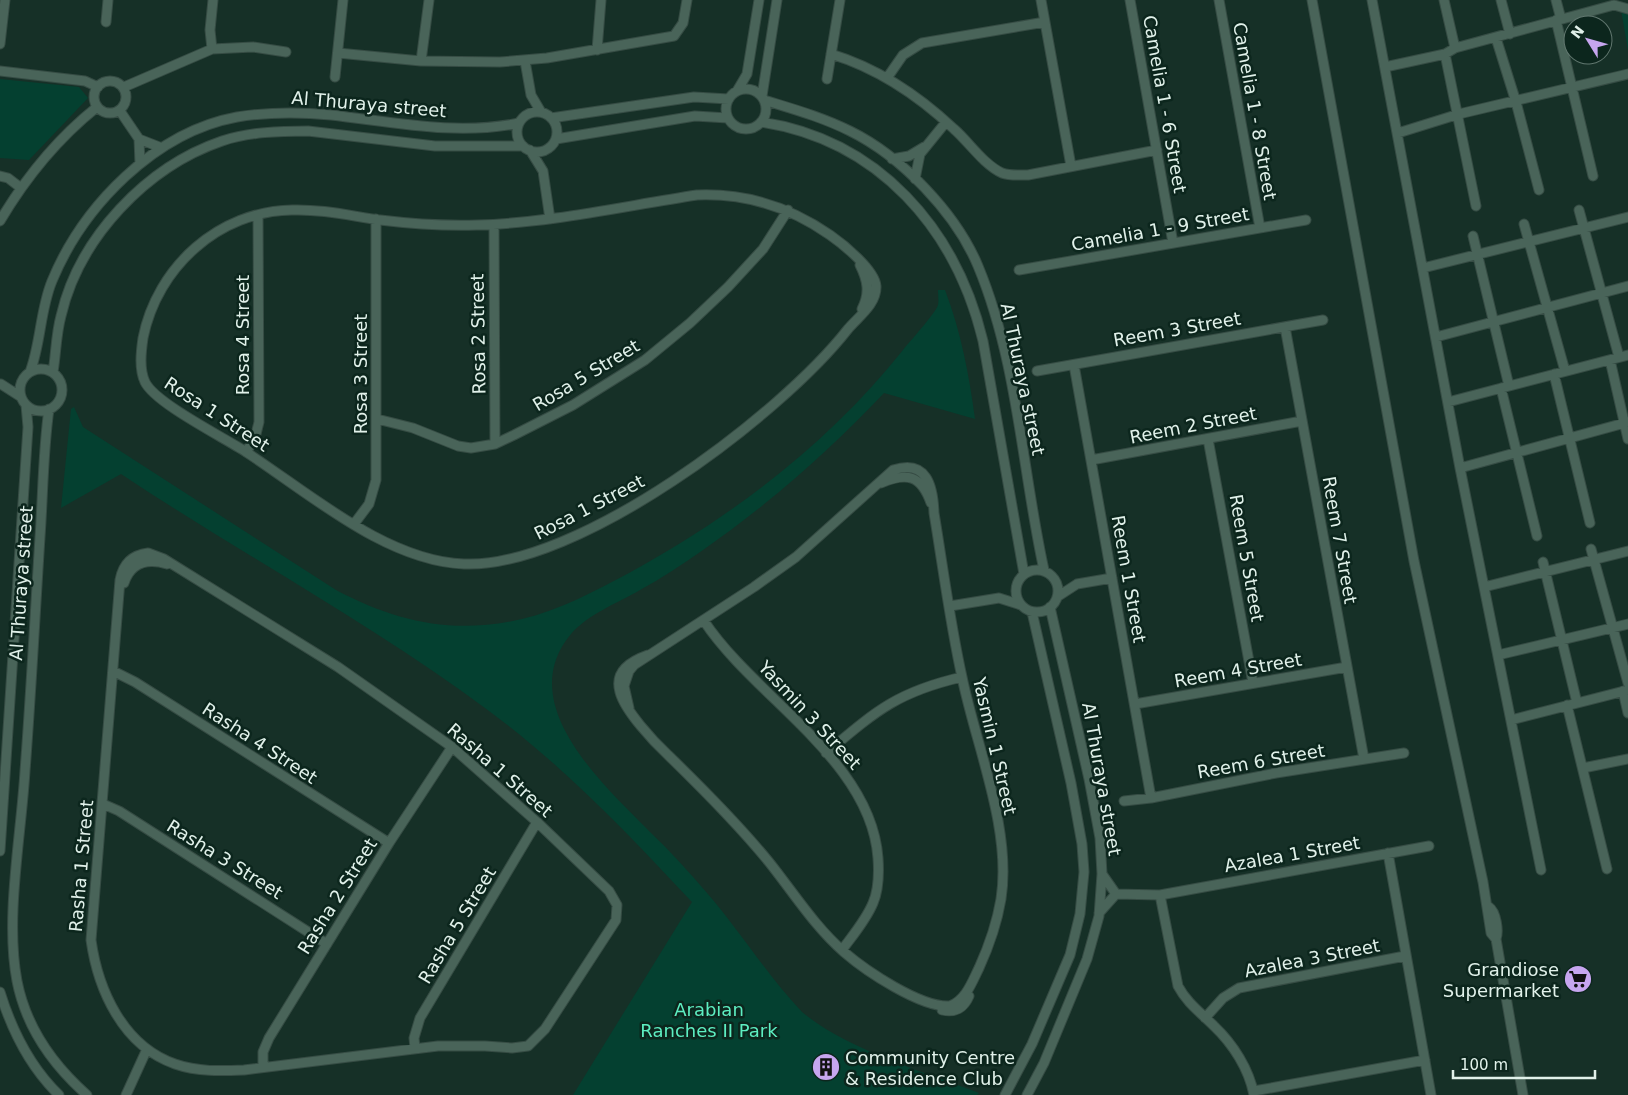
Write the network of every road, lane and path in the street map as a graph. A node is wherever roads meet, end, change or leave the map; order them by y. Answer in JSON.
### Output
{"nodes":[{"id":1,"x":5,"y":0,"type":"edge"},
{"id":2,"x":108,"y":0,"type":"edge"},
{"id":3,"x":213,"y":0,"type":"edge"},
{"id":4,"x":343,"y":0,"type":"edge"},
{"id":5,"x":429,"y":0,"type":"edge"},
{"id":6,"x":601,"y":0,"type":"edge"},
{"id":7,"x":687,"y":0,"type":"edge"},
{"id":8,"x":759,"y":0,"type":"edge"},
{"id":9,"x":777,"y":0,"type":"edge"},
{"id":10,"x":840,"y":0,"type":"edge"},
{"id":11,"x":1041,"y":0,"type":"edge"},
{"id":12,"x":1130,"y":0,"type":"edge"},
{"id":13,"x":1218,"y":0,"type":"edge"},
{"id":14,"x":1312,"y":0,"type":"edge"},
{"id":15,"x":1372,"y":0,"type":"edge"},
{"id":16,"x":1444,"y":0,"type":"edge"},
{"id":17,"x":1501,"y":0,"type":"edge"},
{"id":18,"x":1556,"y":0,"type":"edge"},
{"id":19,"x":1628,"y":9,"type":"edge"},
{"id":20,"x":1559,"y":20,"type":"junction"},
{"id":21,"x":106,"y":22,"type":"dead end"},
{"id":22,"x":1045,"y":22,"type":"junction"},
{"id":23,"x":755,"y":26,"type":"junction"},
{"id":24,"x":771,"y":30,"type":"junction"},
{"id":25,"x":1510,"y":34,"type":"junction"},
{"id":26,"x":1496,"y":38,"type":"junction"},
{"id":27,"x":0,"y":44,"type":"edge"},
{"id":28,"x":1455,"y":48,"type":"junction"},
{"id":29,"x":212,"y":49,"type":"junction"},
{"id":30,"x":597,"y":50,"type":"junction"},
{"id":31,"x":286,"y":52,"type":"dead end"},
{"id":32,"x":338,"y":53,"type":"junction"},
{"id":33,"x":831,"y":54,"type":"junction"},
{"id":34,"x":1445,"y":54,"type":"junction"},
{"id":35,"x":525,"y":60,"type":"junction"},
{"id":36,"x":421,"y":61,"type":"junction"},
{"id":37,"x":1385,"y":67,"type":"junction"},
{"id":38,"x":0,"y":72,"type":"edge"},
{"id":39,"x":1628,"y":74,"type":"edge"},
{"id":40,"x":336,"y":77,"type":"dead end"},
{"id":41,"x":887,"y":78,"type":"junction"},
{"id":42,"x":826,"y":79,"type":"dead end"},
{"id":43,"x":98,"y":87,"type":"junction"},
{"id":44,"x":124,"y":87,"type":"junction"},
{"id":45,"x":1571,"y":89,"type":"junction"},
{"id":46,"x":531,"y":95,"type":"junction"},
{"id":47,"x":732,"y":95,"type":"junction"},
{"id":48,"x":763,"y":98,"type":"junction"},
{"id":49,"x":1516,"y":102,"type":"junction"},
{"id":50,"x":97,"y":107,"type":"junction"},
{"id":51,"x":120,"y":111,"type":"junction"},
{"id":52,"x":541,"y":112,"type":"junction"},
{"id":53,"x":1459,"y":114,"type":"junction"},
{"id":54,"x":551,"y":118,"type":"junction"},
{"id":55,"x":728,"y":118,"type":"junction"},
{"id":56,"x":522,"y":120,"type":"junction"},
{"id":57,"x":761,"y":122,"type":"junction"},
{"id":58,"x":946,"y":122,"type":"junction"},
{"id":59,"x":1398,"y":133,"type":"junction"},
{"id":60,"x":139,"y":139,"type":"junction"},
{"id":61,"x":556,"y":139,"type":"junction"},
{"id":62,"x":550,"y":147,"type":"junction"},
{"id":63,"x":924,"y":147,"type":"junction"},
{"id":64,"x":162,"y":148,"type":"junction"},
{"id":65,"x":526,"y":148,"type":"junction"},
{"id":66,"x":1157,"y":150,"type":"junction"},
{"id":67,"x":892,"y":159,"type":"junction"},
{"id":68,"x":140,"y":164,"type":"junction"},
{"id":69,"x":1072,"y":166,"type":"junction"},
{"id":70,"x":543,"y":171,"type":"junction"},
{"id":71,"x":0,"y":176,"type":"edge"},
{"id":72,"x":1592,"y":176,"type":"dead end"},
{"id":73,"x":915,"y":178,"type":"junction"},
{"id":74,"x":21,"y":188,"type":"junction"},
{"id":75,"x":1539,"y":190,"type":"dead end"},
{"id":76,"x":1476,"y":206,"type":"dead end"},
{"id":77,"x":788,"y":210,"type":"junction"},
{"id":78,"x":1579,"y":210,"type":"dead end"},
{"id":79,"x":258,"y":215,"type":"junction"},
{"id":80,"x":1628,"y":217,"type":"edge"},
{"id":81,"x":550,"y":219,"type":"junction"},
{"id":82,"x":376,"y":220,"type":"junction"},
{"id":83,"x":1306,"y":220,"type":"dead end"},
{"id":84,"x":0,"y":221,"type":"edge"},
{"id":85,"x":1524,"y":224,"type":"dead end"},
{"id":86,"x":494,"y":225,"type":"junction"},
{"id":87,"x":1260,"y":228,"type":"junction"},
{"id":88,"x":1584,"y":229,"type":"junction"},
{"id":89,"x":1473,"y":236,"type":"dead end"},
{"id":90,"x":1529,"y":242,"type":"junction"},
{"id":91,"x":1173,"y":243,"type":"junction"},
{"id":92,"x":1478,"y":256,"type":"junction"},
{"id":93,"x":1423,"y":268,"type":"junction"},
{"id":94,"x":1019,"y":270,"type":"dead end"},
{"id":95,"x":1628,"y":286,"type":"edge"},
{"id":96,"x":1602,"y":293,"type":"junction"},
{"id":97,"x":1547,"y":307,"type":"junction"},
{"id":98,"x":1322,"y":320,"type":"dead end"},
{"id":99,"x":1493,"y":322,"type":"junction"},
{"id":100,"x":1285,"y":327,"type":"junction"},
{"id":101,"x":1436,"y":337,"type":"junction"},
{"id":102,"x":1619,"y":357,"type":"edge"},
{"id":103,"x":1074,"y":364,"type":"junction"},
{"id":104,"x":1037,"y":371,"type":"dead end"},
{"id":105,"x":1565,"y":371,"type":"junction"},
{"id":106,"x":30,"y":372,"type":"junction"},
{"id":107,"x":53,"y":372,"type":"junction"},
{"id":108,"x":1554,"y":374,"type":"junction"},
{"id":109,"x":23,"y":380,"type":"junction"},
{"id":110,"x":0,"y":384,"type":"edge"},
{"id":111,"x":1505,"y":387,"type":"junction"},
{"id":112,"x":24,"y":401,"type":"junction"},
{"id":113,"x":1448,"y":402,"type":"junction"},
{"id":114,"x":49,"y":409,"type":"junction"},
{"id":115,"x":377,"y":420,"type":"junction"},
{"id":116,"x":1302,"y":421,"type":"junction"},
{"id":117,"x":1626,"y":422,"type":"edge"},
{"id":118,"x":1208,"y":438,"type":"junction"},
{"id":119,"x":1570,"y":438,"type":"junction"},
{"id":120,"x":1628,"y":439,"type":"edge"},
{"id":121,"x":496,"y":444,"type":"junction"},
{"id":122,"x":246,"y":452,"type":"junction"},
{"id":123,"x":1517,"y":452,"type":"junction"},
{"id":124,"x":1091,"y":460,"type":"junction"},
{"id":125,"x":1460,"y":468,"type":"junction"},
{"id":126,"x":1590,"y":523,"type":"dead end"},
{"id":127,"x":354,"y":524,"type":"junction"},
{"id":128,"x":1537,"y":536,"type":"dead end"},
{"id":129,"x":1591,"y":549,"type":"dead end"},
{"id":130,"x":1628,"y":551,"type":"edge"},
{"id":131,"x":1594,"y":560,"type":"junction"},
{"id":132,"x":1543,"y":562,"type":"dead end"},
{"id":133,"x":1044,"y":570,"type":"junction"},
{"id":134,"x":1545,"y":573,"type":"junction"},
{"id":135,"x":1024,"y":574,"type":"junction"},
{"id":136,"x":1053,"y":576,"type":"junction"},
{"id":137,"x":1112,"y":578,"type":"junction"},
{"id":138,"x":1017,"y":584,"type":"junction"},
{"id":139,"x":1077,"y":584,"type":"junction"},
{"id":140,"x":1484,"y":587,"type":"junction"},
{"id":141,"x":1057,"y":597,"type":"junction"},
{"id":142,"x":999,"y":598,"type":"junction"},
{"id":143,"x":1021,"y":605,"type":"junction"},
{"id":144,"x":950,"y":606,"type":"junction"},
{"id":145,"x":1050,"y":607,"type":"junction"},
{"id":146,"x":1032,"y":612,"type":"junction"},
{"id":147,"x":704,"y":620,"type":"junction"},
{"id":148,"x":1628,"y":624,"type":"edge"},
{"id":149,"x":1614,"y":628,"type":"junction"},
{"id":150,"x":1562,"y":640,"type":"junction"},
{"id":151,"x":1498,"y":655,"type":"junction"},
{"id":152,"x":1347,"y":667,"type":"junction"},
{"id":153,"x":113,"y":671,"type":"junction"},
{"id":154,"x":962,"y":677,"type":"junction"},
{"id":155,"x":1253,"y":684,"type":"junction"},
{"id":156,"x":1626,"y":688,"type":"edge"},
{"id":157,"x":1577,"y":703,"type":"junction"},
{"id":158,"x":1134,"y":704,"type":"junction"},
{"id":159,"x":1567,"y":705,"type":"junction"},
{"id":160,"x":1628,"y":713,"type":"edge"},
{"id":161,"x":1511,"y":720,"type":"junction"},
{"id":162,"x":452,"y":747,"type":"junction"},
{"id":163,"x":826,"y":753,"type":"junction"},
{"id":164,"x":1404,"y":753,"type":"dead end"},
{"id":165,"x":1364,"y":759,"type":"junction"},
{"id":166,"x":1628,"y":759,"type":"edge"},
{"id":167,"x":1583,"y":768,"type":"junction"},
{"id":168,"x":1151,"y":798,"type":"junction"},
{"id":169,"x":1124,"y":801,"type":"dead end"},
{"id":170,"x":103,"y":804,"type":"junction"},
{"id":171,"x":537,"y":822,"type":"junction"},
{"id":172,"x":389,"y":843,"type":"junction"},
{"id":173,"x":1429,"y":846,"type":"dead end"},
{"id":174,"x":0,"y":851,"type":"edge"},
{"id":175,"x":1388,"y":853,"type":"junction"},
{"id":176,"x":1541,"y":870,"type":"dead end"},
{"id":177,"x":1607,"y":870,"type":"dead end"},
{"id":178,"x":1102,"y":874,"type":"junction"},
{"id":179,"x":1116,"y":894,"type":"junction"},
{"id":180,"x":1160,"y":894,"type":"junction"},
{"id":181,"x":1099,"y":913,"type":"junction"},
{"id":182,"x":328,"y":944,"type":"junction"},
{"id":183,"x":842,"y":950,"type":"junction"},
{"id":184,"x":1405,"y":956,"type":"junction"},
{"id":185,"x":0,"y":992,"type":"edge"},
{"id":186,"x":1205,"y":1018,"type":"junction"},
{"id":187,"x":147,"y":1048,"type":"junction"},
{"id":188,"x":415,"y":1048,"type":"junction"},
{"id":189,"x":1425,"y":1060,"type":"junction"},
{"id":190,"x":263,"y":1067,"type":"junction"},
{"id":191,"x":1254,"y":1093,"type":"edge"},
{"id":192,"x":124,"y":1094,"type":"edge"},
{"id":193,"x":59,"y":1095,"type":"edge"},
{"id":194,"x":87,"y":1095,"type":"edge"},
{"id":195,"x":1005,"y":1095,"type":"edge"},
{"id":196,"x":1027,"y":1095,"type":"edge"},
{"id":197,"x":1431,"y":1095,"type":"edge"},
{"id":198,"x":1523,"y":1095,"type":"edge"}],
"edges":[{"from":1,"to":27,"type":"street"},
{"from":2,"to":21,"type":"street"},
{"from":3,"to":29,"type":"street"},
{"from":4,"to":32,"type":"street"},
{"from":5,"to":36,"type":"street"},
{"from":6,"to":30,"type":"street"},
{"from":7,"to":30,"type":"street"},
{"from":8,"to":23,"type":"street"},
{"from":9,"to":24,"type":"street"},
{"from":10,"to":33,"type":"street"},
{"from":11,"to":22,"type":"street"},
{"from":12,"to":66,"type":"street","name":"Camelia 1 - 6 Street"},
{"from":13,"to":87,"type":"street","name":"Camelia 1 - 8 Street"},
{"from":14,"to":198,"type":"street"},
{"from":15,"to":37,"type":"street"},
{"from":16,"to":28,"type":"street"},
{"from":17,"to":25,"type":"street"},
{"from":18,"to":20,"type":"street"},
{"from":19,"to":20,"type":"street"},
{"from":20,"to":25,"type":"street"},
{"from":20,"to":45,"type":"street"},
{"from":22,"to":41,"type":"street"},
{"from":22,"to":69,"type":"street"},
{"from":23,"to":24,"type":"street"},
{"from":23,"to":47,"type":"street"},
{"from":24,"to":48,"type":"street"},
{"from":25,"to":26,"type":"street"},
{"from":26,"to":28,"type":"street"},
{"from":26,"to":49,"type":"street"},
{"from":28,"to":34,"type":"street"},
{"from":29,"to":31,"type":"street"},
{"from":29,"to":44,"type":"street"},
{"from":30,"to":35,"type":"street"},
{"from":32,"to":36,"type":"street"},
{"from":32,"to":40,"type":"street"},
{"from":33,"to":41,"type":"street"},
{"from":33,"to":42,"type":"street"},
{"from":34,"to":37,"type":"street"},
{"from":34,"to":53,"type":"street"},
{"from":35,"to":36,"type":"street"},
{"from":35,"to":46,"type":"street"},
{"from":37,"to":59,"type":"street"},
{"from":38,"to":43,"type":"street"},
{"from":39,"to":45,"type":"street"},
{"from":41,"to":58,"type":"street"},
{"from":43,"to":44,"type":"street"},
{"from":43,"to":50,"type":"street"},
{"from":44,"to":51,"type":"street"},
{"from":45,"to":49,"type":"street"},
{"from":45,"to":72,"type":"street"},
{"from":46,"to":52,"type":"street"},
{"from":46,"to":56,"type":"street"},
{"from":47,"to":48,"type":"street"},
{"from":47,"to":54,"type":"street"},
{"from":47,"to":55,"type":"street"},
{"from":48,"to":57,"type":"street"},
{"from":48,"to":67,"type":"street","name":"Al Thuraya street"},
{"from":49,"to":53,"type":"street"},
{"from":49,"to":75,"type":"street"},
{"from":50,"to":51,"type":"street"},
{"from":50,"to":74,"type":"street"},
{"from":51,"to":60,"type":"street"},
{"from":52,"to":54,"type":"street"},
{"from":52,"to":56,"type":"street"},
{"from":53,"to":59,"type":"street"},
{"from":53,"to":76,"type":"street"},
{"from":54,"to":61,"type":"street"},
{"from":55,"to":57,"type":"street"},
{"from":55,"to":61,"type":"street"},
{"from":56,"to":64,"type":"street","name":"Al Thuraya street"},
{"from":56,"to":65,"type":"street"},
{"from":57,"to":135,"type":"street","name":"Al Thuraya street"},
{"from":58,"to":63,"type":"street"},
{"from":58,"to":69,"type":"street"},
{"from":59,"to":93,"type":"street"},
{"from":60,"to":64,"type":"street"},
{"from":60,"to":68,"type":"street"},
{"from":61,"to":62,"type":"street"},
{"from":62,"to":65,"type":"street"},
{"from":62,"to":70,"type":"street"},
{"from":63,"to":67,"type":"street"},
{"from":63,"to":73,"type":"street"},
{"from":64,"to":68,"type":"street","name":"Al Thuraya street"},
{"from":65,"to":70,"type":"street"},
{"from":65,"to":107,"type":"street","name":"Al Thuraya street"},
{"from":66,"to":69,"type":"street"},
{"from":66,"to":91,"type":"street","name":"Camelia 1 - 6 Street"},
{"from":67,"to":73,"type":"street","name":"Al Thuraya street"},
{"from":68,"to":106,"type":"street","name":"Al Thuraya street"},
{"from":70,"to":81,"type":"street"},
{"from":71,"to":74,"type":"street"},
{"from":73,"to":133,"type":"street","name":"Al Thuraya street"},
{"from":74,"to":84,"type":"street"},
{"from":77,"to":81,"type":"street","name":"Rosa 1 Street"},
{"from":77,"to":121,"type":"street","name":"Rosa 5 Street"},
{"from":77,"to":127,"type":"street","name":"Rosa 1 Street"},
{"from":78,"to":88,"type":"street"},
{"from":79,"to":82,"type":"street","name":"Rosa 1 Street"},
{"from":79,"to":122,"type":"street","name":"Rosa 4 Street"},
{"from":79,"to":122,"type":"street","name":"Rosa 1 Street"},
{"from":80,"to":88,"type":"street"},
{"from":81,"to":86,"type":"street","name":"Rosa 1 Street"},
{"from":82,"to":86,"type":"street","name":"Rosa 1 Street"},
{"from":82,"to":115,"type":"street","name":"Rosa 3 Street"},
{"from":83,"to":87,"type":"street","name":"Camelia 1 - 9 Street"},
{"from":85,"to":90,"type":"street"},
{"from":86,"to":121,"type":"street","name":"Rosa 2 Street"},
{"from":87,"to":91,"type":"street","name":"Camelia 1 - 9 Street"},
{"from":88,"to":90,"type":"street"},
{"from":88,"to":96,"type":"street"},
{"from":89,"to":92,"type":"street"},
{"from":90,"to":92,"type":"street"},
{"from":90,"to":97,"type":"street"},
{"from":91,"to":94,"type":"street","name":"Camelia 1 - 9 Street"},
{"from":92,"to":93,"type":"street"},
{"from":92,"to":99,"type":"street"},
{"from":93,"to":101,"type":"street"},
{"from":95,"to":96,"type":"street"},
{"from":96,"to":97,"type":"street"},
{"from":96,"to":102,"type":"street"},
{"from":97,"to":99,"type":"street"},
{"from":97,"to":105,"type":"street"},
{"from":98,"to":100,"type":"street","name":"Reem 3 Street"},
{"from":99,"to":101,"type":"street"},
{"from":99,"to":111,"type":"street"},
{"from":100,"to":103,"type":"street","name":"Reem 3 Street"},
{"from":100,"to":116,"type":"street","name":"Reem 7 Street"},
{"from":101,"to":113,"type":"street"},
{"from":102,"to":105,"type":"street"},
{"from":102,"to":117,"type":"street"},
{"from":103,"to":104,"type":"street","name":"Reem 3 Street"},
{"from":103,"to":124,"type":"street","name":"Reem 1 Street"},
{"from":105,"to":108,"type":"street"},
{"from":106,"to":107,"type":"street"},
{"from":106,"to":109,"type":"street"},
{"from":107,"to":114,"type":"street"},
{"from":108,"to":111,"type":"street"},
{"from":108,"to":119,"type":"street"},
{"from":109,"to":110,"type":"street"},
{"from":109,"to":112,"type":"street"},
{"from":110,"to":112,"type":"street"},
{"from":111,"to":113,"type":"street"},
{"from":111,"to":123,"type":"street"},
{"from":112,"to":114,"type":"street"},
{"from":112,"to":174,"type":"street","name":"Al Thuraya street"},
{"from":113,"to":125,"type":"street"},
{"from":114,"to":194,"type":"street","name":"Al Thuraya street"},
{"from":115,"to":121,"type":"street","name":"Rosa 5 Street"},
{"from":115,"to":127,"type":"street","name":"Rosa 3 Street"},
{"from":116,"to":118,"type":"street","name":"Reem 2 Street"},
{"from":116,"to":152,"type":"street","name":"Reem 7 Street"},
{"from":117,"to":119,"type":"street"},
{"from":117,"to":120,"type":"street"},
{"from":118,"to":124,"type":"street","name":"Reem 2 Street"},
{"from":118,"to":155,"type":"street","name":"Reem 5 Street"},
{"from":119,"to":123,"type":"street"},
{"from":119,"to":126,"type":"street"},
{"from":122,"to":127,"type":"street","name":"Rosa 1 Street"},
{"from":123,"to":125,"type":"street"},
{"from":123,"to":128,"type":"street"},
{"from":124,"to":137,"type":"street","name":"Reem 1 Street"},
{"from":125,"to":140,"type":"street"},
{"from":129,"to":131,"type":"street"},
{"from":130,"to":131,"type":"street"},
{"from":131,"to":134,"type":"street"},
{"from":131,"to":149,"type":"street"},
{"from":132,"to":134,"type":"street"},
{"from":133,"to":135,"type":"street"},
{"from":133,"to":136,"type":"street"},
{"from":134,"to":140,"type":"street"},
{"from":134,"to":150,"type":"street"},
{"from":135,"to":138,"type":"street"},
{"from":136,"to":139,"type":"street"},
{"from":136,"to":141,"type":"street"},
{"from":137,"to":139,"type":"street"},
{"from":137,"to":158,"type":"street","name":"Reem 1 Street"},
{"from":138,"to":142,"type":"street"},
{"from":138,"to":143,"type":"street"},
{"from":139,"to":141,"type":"street"},
{"from":140,"to":151,"type":"street"},
{"from":141,"to":145,"type":"street"},
{"from":142,"to":143,"type":"street"},
{"from":142,"to":144,"type":"street"},
{"from":143,"to":146,"type":"street"},
{"from":144,"to":147,"type":"street","name":"Yasmin 1 Street"},
{"from":144,"to":154,"type":"street","name":"Yasmin 1 Street"},
{"from":145,"to":146,"type":"street"},
{"from":145,"to":178,"type":"street","name":"Al Thuraya street"},
{"from":146,"to":195,"type":"street","name":"Al Thuraya street"},
{"from":147,"to":163,"type":"street","name":"Yasmin 3 Street"},
{"from":147,"to":183,"type":"street","name":"Yasmin 1 Street"},
{"from":148,"to":149,"type":"street"},
{"from":149,"to":150,"type":"street"},
{"from":149,"to":156,"type":"street"},
{"from":150,"to":151,"type":"street"},
{"from":150,"to":157,"type":"street"},
{"from":151,"to":161,"type":"street"},
{"from":152,"to":155,"type":"street","name":"Reem 4 Street"},
{"from":152,"to":165,"type":"street","name":"Reem 7 Street"},
{"from":153,"to":162,"type":"street","name":"Rasha 1 Street"},
{"from":153,"to":170,"type":"street","name":"Rasha 1 Street"},
{"from":153,"to":172,"type":"street","name":"Rasha 4 Street"},
{"from":154,"to":163,"type":"street"},
{"from":154,"to":183,"type":"street","name":"Yasmin 1 Street"},
{"from":155,"to":158,"type":"street","name":"Reem 4 Street"},
{"from":156,"to":157,"type":"street"},
{"from":156,"to":160,"type":"street"},
{"from":157,"to":159,"type":"street"},
{"from":158,"to":168,"type":"street","name":"Reem 1 Street"},
{"from":159,"to":161,"type":"street"},
{"from":159,"to":167,"type":"street"},
{"from":161,"to":176,"type":"street"},
{"from":162,"to":171,"type":"street","name":"Rasha 1 Street"},
{"from":162,"to":172,"type":"street","name":"Rasha 2 Street"},
{"from":163,"to":183,"type":"street","name":"Yasmin 3 Street"},
{"from":164,"to":165,"type":"street","name":"Reem 6 Street"},
{"from":165,"to":168,"type":"street","name":"Reem 6 Street"},
{"from":166,"to":167,"type":"street"},
{"from":167,"to":177,"type":"street"},
{"from":168,"to":169,"type":"street","name":"Reem 6 Street"},
{"from":170,"to":182,"type":"street","name":"Rasha 3 Street"},
{"from":170,"to":187,"type":"street","name":"Rasha 1 Street"},
{"from":171,"to":188,"type":"street","name":"Rasha 5 Street"},
{"from":171,"to":188,"type":"street","name":"Rasha 1 Street"},
{"from":172,"to":182,"type":"street","name":"Rasha 2 Street"},
{"from":173,"to":175,"type":"street","name":"Azalea 1 Street"},
{"from":175,"to":180,"type":"street","name":"Azalea 1 Street"},
{"from":175,"to":184,"type":"street"},
{"from":178,"to":179,"type":"street"},
{"from":178,"to":181,"type":"street","name":"Al Thuraya street"},
{"from":179,"to":180,"type":"street","name":"Azalea 1 Street"},
{"from":179,"to":181,"type":"street"},
{"from":180,"to":186,"type":"street"},
{"from":181,"to":196,"type":"street","name":"Al Thuraya street"},
{"from":182,"to":190,"type":"street","name":"Rasha 2 Street"},
{"from":184,"to":186,"type":"street","name":"Azalea 3 Street"},
{"from":184,"to":189,"type":"street"},
{"from":185,"to":193,"type":"street"},
{"from":186,"to":191,"type":"street"},
{"from":187,"to":190,"type":"street","name":"Rasha 1 Street"},
{"from":187,"to":192,"type":"street"},
{"from":188,"to":190,"type":"street","name":"Rasha 1 Street"},
{"from":189,"to":191,"type":"street"},
{"from":189,"to":197,"type":"street"}]}
